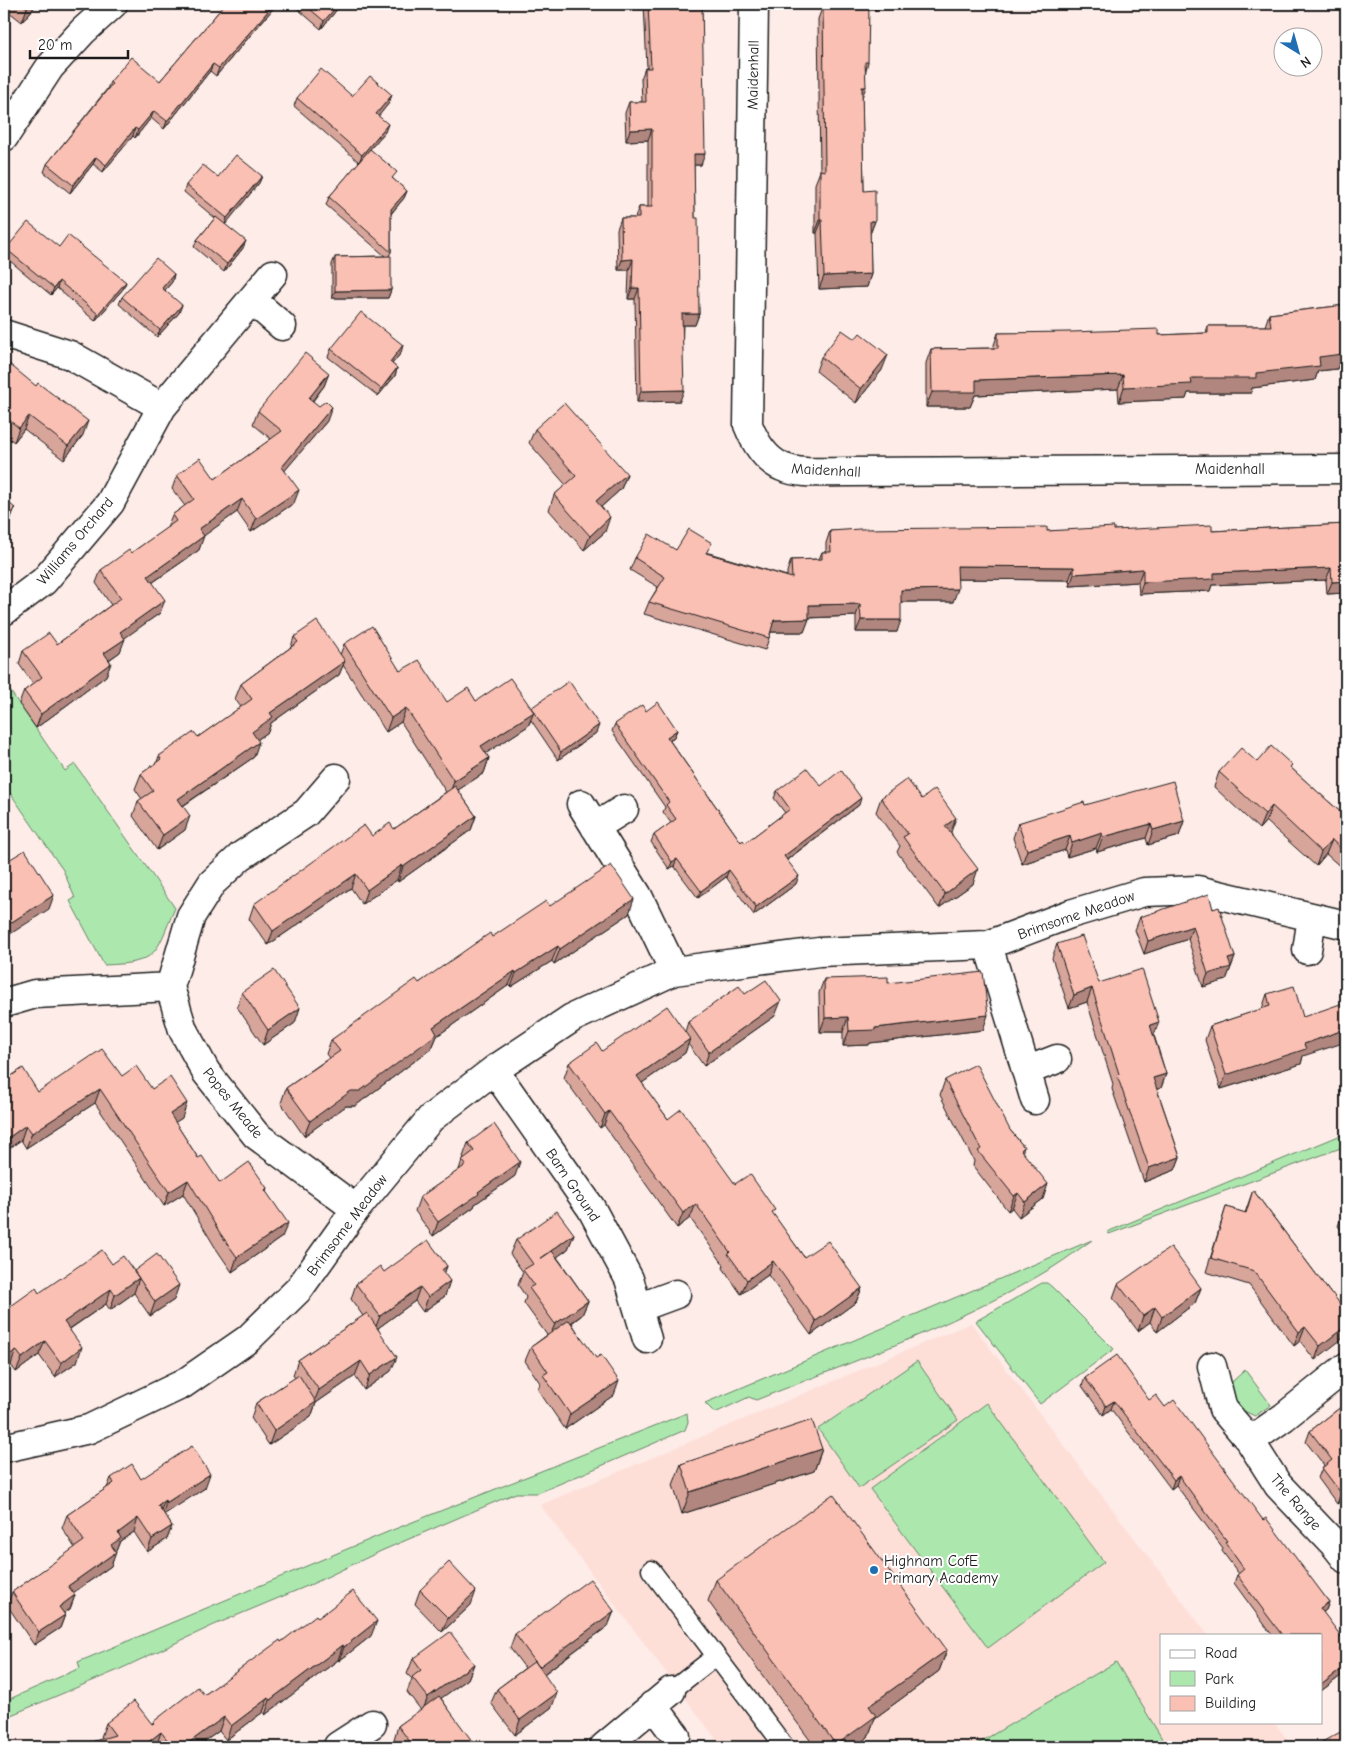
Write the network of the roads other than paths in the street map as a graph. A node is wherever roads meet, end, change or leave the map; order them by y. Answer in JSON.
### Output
{"nodes":[{"id":1,"x":113,"y":4,"type":"edge"},
{"id":2,"x":754,"y":4,"type":"edge"},
{"id":3,"x":4,"y":137,"type":"edge"},
{"id":4,"x":272,"y":274,"type":"dead end"},
{"id":5,"x":252,"y":300,"type":"junction"},
{"id":6,"x":282,"y":326,"type":"dead end"},
{"id":7,"x":4,"y":334,"type":"edge"},
{"id":8,"x":162,"y":407,"type":"junction"},
{"id":9,"x":1346,"y":470,"type":"edge"},
{"id":10,"x":4,"y":611,"type":"edge"},
{"id":11,"x":336,"y":778,"type":"dead end"},
{"id":12,"x":581,"y":804,"type":"dead end"},
{"id":13,"x":624,"y":809,"type":"dead end"},
{"id":14,"x":595,"y":827,"type":"junction"},
{"id":15,"x":1312,"y":917,"type":"junction"},
{"id":16,"x":1346,"y":925,"type":"edge"},
{"id":17,"x":988,"y":945,"type":"junction"},
{"id":18,"x":1307,"y":950,"type":"dead end"},
{"id":19,"x":674,"y":971,"type":"junction"},
{"id":20,"x":170,"y":987,"type":"junction"},
{"id":21,"x":4,"y":1003,"type":"edge"},
{"id":22,"x":1057,"y":1058,"type":"dead end"},
{"id":23,"x":494,"y":1070,"type":"junction"},
{"id":24,"x":1026,"y":1071,"type":"junction"},
{"id":25,"x":1035,"y":1100,"type":"dead end"},
{"id":26,"x":356,"y":1209,"type":"junction"},
{"id":27,"x":676,"y":1294,"type":"dead end"},
{"id":28,"x":638,"y":1308,"type":"junction"},
{"id":29,"x":647,"y":1339,"type":"dead end"},
{"id":30,"x":1212,"y":1366,"type":"dead end"},
{"id":31,"x":1346,"y":1367,"type":"edge"},
{"id":32,"x":1250,"y":1441,"type":"junction"},
{"id":33,"x":4,"y":1448,"type":"edge"},
{"id":34,"x":1346,"y":1559,"type":"edge"},
{"id":35,"x":651,"y":1570,"type":"dead end"},
{"id":36,"x":716,"y":1656,"type":"junction"},
{"id":37,"x":662,"y":1698,"type":"junction"},
{"id":38,"x":372,"y":1724,"type":"dead end"},
{"id":39,"x":676,"y":1736,"type":"dead end"},
{"id":40,"x":337,"y":1747,"type":"edge"},
{"id":41,"x":604,"y":1747,"type":"edge"},
{"id":42,"x":785,"y":1747,"type":"edge"}],
"edges":[{"from":1,"to":3,"type":"street"},
{"from":2,"to":9,"type":"street","name":"Maidenhall"},
{"from":4,"to":5,"type":"street","name":"Williams Orchard"},
{"from":5,"to":6,"type":"street"},
{"from":5,"to":8,"type":"street","name":"Williams Orchard"},
{"from":7,"to":8,"type":"street"},
{"from":8,"to":10,"type":"street","name":"Williams Orchard"},
{"from":11,"to":20,"type":"street"},
{"from":12,"to":14,"type":"street"},
{"from":13,"to":14,"type":"street"},
{"from":14,"to":19,"type":"street"},
{"from":15,"to":16,"type":"street","name":"Brimsome Meadow"},
{"from":15,"to":17,"type":"street","name":"Brimsome Meadow"},
{"from":15,"to":18,"type":"street"},
{"from":17,"to":19,"type":"street","name":"Brimsome Meadow"},
{"from":17,"to":24,"type":"street"},
{"from":19,"to":23,"type":"street","name":"Brimsome Meadow"},
{"from":20,"to":21,"type":"street"},
{"from":20,"to":26,"type":"street","name":"Popes Meade"},
{"from":22,"to":24,"type":"street"},
{"from":23,"to":26,"type":"street","name":"Brimsome Meadow"},
{"from":23,"to":28,"type":"street","name":"Barn Ground"},
{"from":24,"to":25,"type":"street"},
{"from":26,"to":33,"type":"street","name":"Brimsome Meadow"},
{"from":27,"to":28,"type":"street"},
{"from":28,"to":29,"type":"street","name":"Barn Ground"},
{"from":30,"to":32,"type":"street","name":"The Range"},
{"from":31,"to":32,"type":"street"},
{"from":32,"to":34,"type":"street","name":"The Range"},
{"from":35,"to":36,"type":"lane"},
{"from":36,"to":37,"type":"lane"},
{"from":36,"to":42,"type":"lane"},
{"from":37,"to":39,"type":"street"},
{"from":37,"to":41,"type":"street"},
{"from":38,"to":40,"type":"street"}]}
